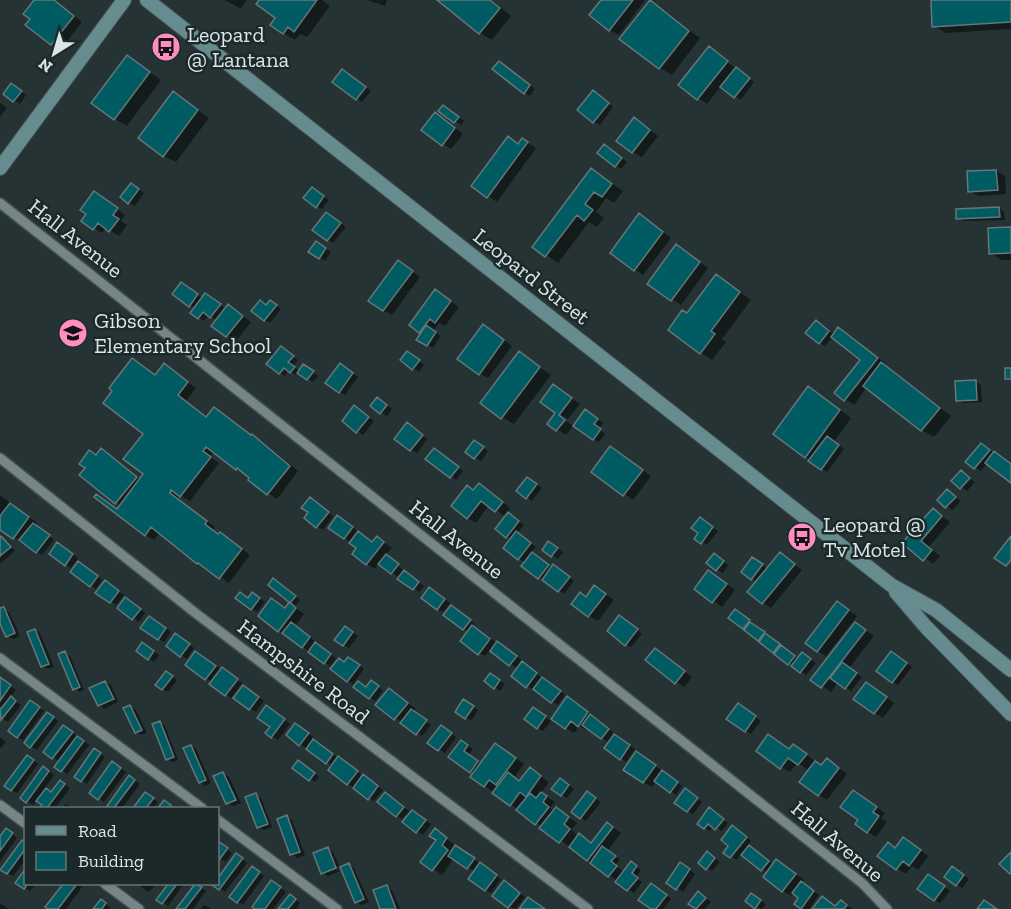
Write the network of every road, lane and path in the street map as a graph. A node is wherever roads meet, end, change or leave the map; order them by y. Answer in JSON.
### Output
{"nodes":[{"id":1,"x":124,"y":0,"type":"edge"},
{"id":2,"x":147,"y":0,"type":"edge"},
{"id":3,"x":0,"y":168,"type":"edge"},
{"id":4,"x":0,"y":203,"type":"edge"},
{"id":5,"x":0,"y":458,"type":"edge"},
{"id":6,"x":891,"y":585,"type":"junction"},
{"id":7,"x":0,"y":658,"type":"edge"},
{"id":8,"x":1011,"y":670,"type":"edge"},
{"id":9,"x":1011,"y":714,"type":"edge"},
{"id":10,"x":0,"y":805,"type":"edge"},
{"id":11,"x":201,"y":807,"type":"edge"},
{"id":12,"x":219,"y":821,"type":"edge"},
{"id":13,"x":24,"y":823,"type":"edge"},
{"id":14,"x":106,"y":885,"type":"edge"},
{"id":15,"x":139,"y":909,"type":"edge"},
{"id":16,"x":337,"y":909,"type":"edge"},
{"id":17,"x":588,"y":909,"type":"edge"},
{"id":18,"x":887,"y":909,"type":"edge"}],
"edges":[{"from":1,"to":3,"type":"main road"},
{"from":2,"to":6,"type":"main road","name":"Leopard Street"},
{"from":4,"to":18,"type":"street","name":"Hall Avenue"},
{"from":5,"to":17,"type":"street","name":"Hampshire Road"},
{"from":6,"to":8,"type":"main road","name":"Leopard Street"},
{"from":6,"to":9,"type":"main road","name":"Leopard Street"},
{"from":7,"to":11,"type":"street"},
{"from":10,"to":13,"type":"street"},
{"from":12,"to":16,"type":"street"},
{"from":14,"to":15,"type":"street"}]}
